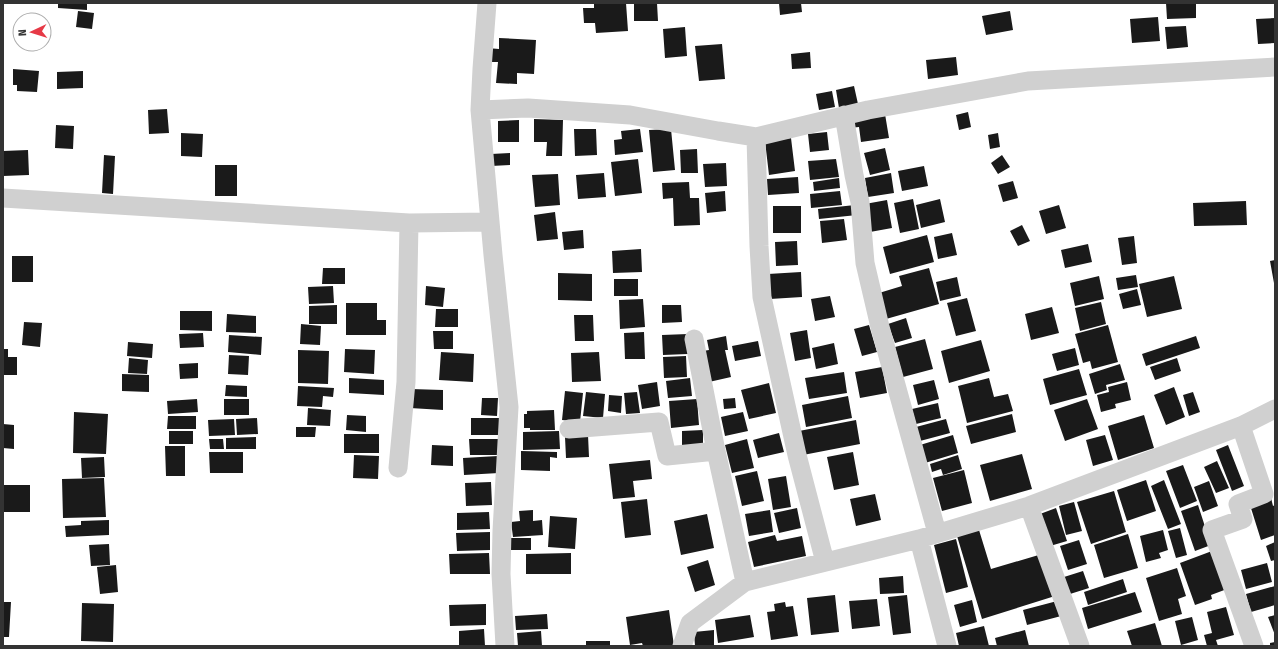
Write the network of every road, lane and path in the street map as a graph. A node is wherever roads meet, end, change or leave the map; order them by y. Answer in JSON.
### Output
{"nodes":[{"id":1,"x":487,"y":3,"type":"edge"},
{"id":2,"x":1275,"y":67,"type":"edge"},
{"id":3,"x":480,"y":110,"type":"junction"},
{"id":4,"x":844,"y":116,"type":"junction"},
{"id":5,"x":756,"y":136,"type":"junction"},
{"id":6,"x":3,"y":198,"type":"edge"},
{"id":7,"x":490,"y":222,"type":"junction"},
{"id":8,"x":409,"y":223,"type":"junction"},
{"id":9,"x":694,"y":339,"type":"dead end"},
{"id":10,"x":1275,"y":409,"type":"edge"},
{"id":11,"x":1241,"y":426,"type":"junction"},
{"id":12,"x":569,"y":429,"type":"dead end"},
{"id":13,"x":716,"y":451,"type":"junction"},
{"id":14,"x":398,"y":468,"type":"dead end"},
{"id":15,"x":1029,"y":506,"type":"junction"},
{"id":16,"x":937,"y":533,"type":"junction"},
{"id":17,"x":919,"y":539,"type":"junction"},
{"id":18,"x":825,"y":562,"type":"junction"},
{"id":19,"x":745,"y":582,"type":"junction"},
{"id":20,"x":505,"y":646,"type":"edge"},
{"id":21,"x":682,"y":646,"type":"edge"},
{"id":22,"x":947,"y":646,"type":"edge"},
{"id":23,"x":1080,"y":646,"type":"edge"},
{"id":24,"x":1254,"y":646,"type":"edge"}],
"edges":[{"from":1,"to":3,"type":"street"},
{"from":2,"to":4,"type":"street"},
{"from":3,"to":5,"type":"street"},
{"from":3,"to":7,"type":"street"},
{"from":4,"to":5,"type":"street"},
{"from":4,"to":16,"type":"street"},
{"from":5,"to":18,"type":"street"},
{"from":6,"to":8,"type":"street"},
{"from":7,"to":8,"type":"street"},
{"from":7,"to":20,"type":"street"},
{"from":8,"to":14,"type":"street"},
{"from":9,"to":13,"type":"street"},
{"from":10,"to":11,"type":"street"},
{"from":11,"to":15,"type":"street"},
{"from":11,"to":24,"type":"street"},
{"from":12,"to":13,"type":"street"},
{"from":13,"to":19,"type":"street"},
{"from":15,"to":16,"type":"street"},
{"from":15,"to":23,"type":"street"},
{"from":16,"to":17,"type":"street"},
{"from":17,"to":18,"type":"street"},
{"from":17,"to":22,"type":"street"},
{"from":18,"to":19,"type":"street"},
{"from":19,"to":21,"type":"street"}]}
